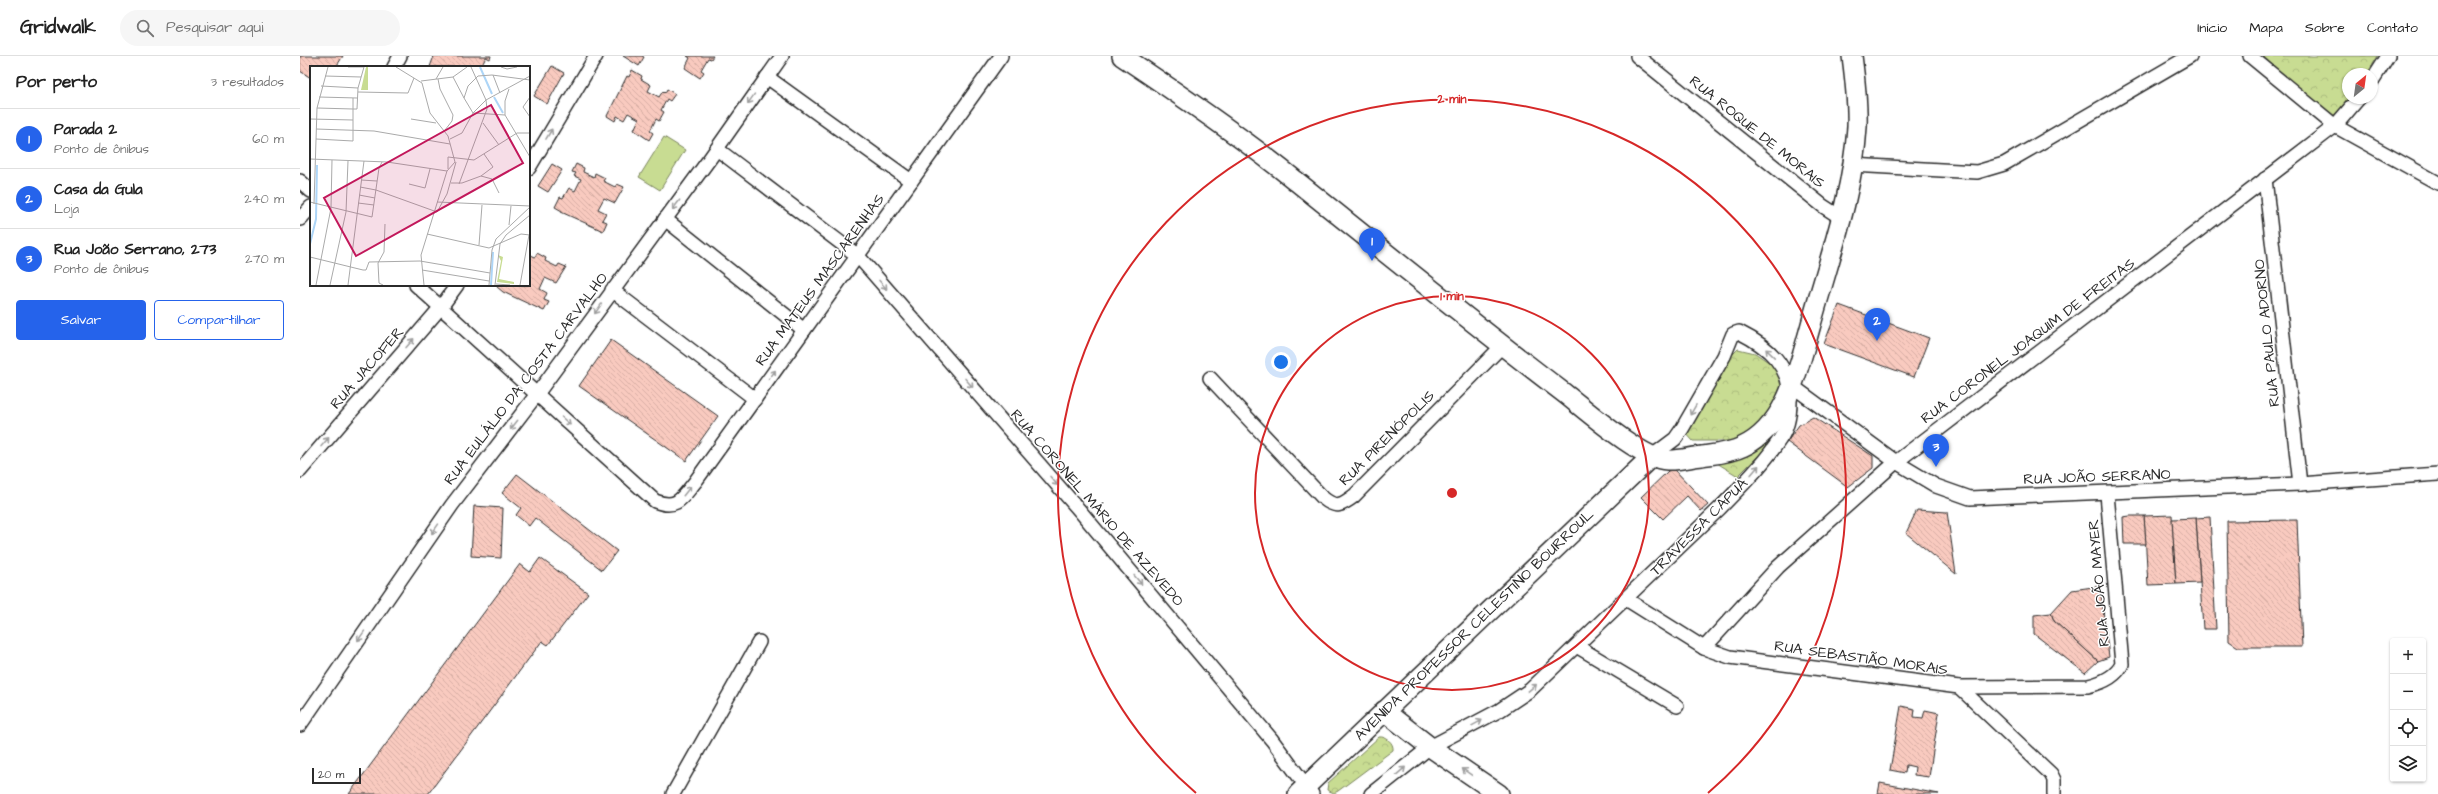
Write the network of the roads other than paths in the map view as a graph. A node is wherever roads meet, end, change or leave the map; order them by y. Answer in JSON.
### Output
{"nodes":[{"id":1,"x":400,"y":56,"type":"edge"},
{"id":2,"x":596,"y":56,"type":"edge"},
{"id":3,"x":782,"y":56,"type":"edge"},
{"id":4,"x":1001,"y":56,"type":"edge"},
{"id":5,"x":1122,"y":56,"type":"edge"},
{"id":6,"x":1637,"y":56,"type":"edge"},
{"id":7,"x":1852,"y":56,"type":"edge"},
{"id":8,"x":2190,"y":56,"type":"edge"},
{"id":9,"x":2250,"y":56,"type":"edge"},
{"id":10,"x":2388,"y":56,"type":"edge"},
{"id":11,"x":395,"y":66,"type":"edge"},
{"id":12,"x":2378,"y":72,"type":"edge"},
{"id":13,"x":766,"y":77,"type":"junction"},
{"id":14,"x":2354,"y":104,"type":"edge"},
{"id":15,"x":2335,"y":126,"type":"junction"},
{"id":16,"x":717,"y":149,"type":"junction"},
{"id":17,"x":1852,"y":165,"type":"junction"},
{"id":18,"x":530,"y":166,"type":"edge"},
{"id":19,"x":2265,"y":179,"type":"junction"},
{"id":20,"x":300,"y":181,"type":"edge"},
{"id":21,"x":911,"y":181,"type":"junction"},
{"id":22,"x":2438,"y":183,"type":"edge"},
{"id":23,"x":310,"y":190,"type":"edge"},
{"id":24,"x":310,"y":207,"type":"edge"},
{"id":25,"x":1840,"y":217,"type":"junction"},
{"id":26,"x":300,"y":219,"type":"edge"},
{"id":27,"x":665,"y":219,"type":"junction"},
{"id":28,"x":858,"y":256,"type":"junction"},
{"id":29,"x":417,"y":286,"type":"edge"},
{"id":30,"x":455,"y":286,"type":"edge"},
{"id":31,"x":612,"y":290,"type":"junction"},
{"id":32,"x":441,"y":307,"type":"junction"},
{"id":33,"x":804,"y":330,"type":"junction"},
{"id":34,"x":1502,"y":346,"type":"junction"},
{"id":35,"x":1210,"y":378,"type":"dead end"},
{"id":36,"x":1791,"y":385,"type":"junction"},
{"id":37,"x":537,"y":394,"type":"junction"},
{"id":38,"x":755,"y":399,"type":"junction"},
{"id":39,"x":1651,"y":457,"type":"junction"},
{"id":40,"x":1896,"y":462,"type":"junction"},
{"id":41,"x":300,"y":471,"type":"edge"},
{"id":42,"x":2438,"y":474,"type":"edge"},
{"id":43,"x":2300,"y":484,"type":"junction"},
{"id":44,"x":2108,"y":494,"type":"junction"},
{"id":45,"x":1626,"y":599,"type":"junction"},
{"id":46,"x":758,"y":642,"type":"dead end"},
{"id":47,"x":1578,"y":646,"type":"junction"},
{"id":48,"x":1704,"y":648,"type":"junction"},
{"id":49,"x":1959,"y":688,"type":"junction"},
{"id":50,"x":1677,"y":706,"type":"dead end"},
{"id":51,"x":1384,"y":711,"type":"junction"},
{"id":52,"x":300,"y":724,"type":"edge"},
{"id":53,"x":1430,"y":747,"type":"junction"},
{"id":54,"x":1305,"y":792,"type":"edge"},
{"id":55,"x":673,"y":794,"type":"edge"},
{"id":56,"x":1371,"y":794,"type":"edge"},
{"id":57,"x":1499,"y":794,"type":"edge"},
{"id":58,"x":2054,"y":794,"type":"edge"}],
"edges":[{"from":1,"to":11,"type":"street"},
{"from":18,"to":2,"type":"street","one_way":true},
{"from":3,"to":13,"type":"street","name":"RUA EULÁLIO DA COSTA CARVALHO"},
{"from":4,"to":21,"type":"street","name":"RUA MATEUS MASCARENHAS"},
{"from":5,"to":34,"type":"main road"},
{"from":6,"to":25,"type":"street","name":"RUA ROQUE DE MORAIS"},
{"from":7,"to":17,"type":"main road"},
{"from":8,"to":17,"type":"street"},
{"from":9,"to":15,"type":"street"},
{"from":10,"to":12,"type":"street"},
{"from":13,"to":16,"type":"street","name":"RUA EULÁLIO DA COSTA CARVALHO","one_way":true},
{"from":13,"to":21,"type":"street"},
{"from":14,"to":15,"type":"street","name":"RUA CORONEL JOAQUIM DE FREITAS"},
{"from":15,"to":19,"type":"street","name":"RUA CORONEL JOAQUIM DE FREITAS"},
{"from":15,"to":22,"type":"street"},
{"from":16,"to":27,"type":"street","name":"RUA EULÁLIO DA COSTA CARVALHO","one_way":true},
{"from":16,"to":28,"type":"street","name":"RUA CORONEL MÁRIO DE AZEVEDO"},
{"from":17,"to":25,"type":"main road"},
{"from":19,"to":40,"type":"street","name":"RUA CORONEL JOAQUIM DE FREITAS"},
{"from":19,"to":43,"type":"street","name":"RUA PAULO ADORNO"},
{"from":20,"to":23,"type":"street"},
{"from":21,"to":28,"type":"street","name":"RUA MATEUS MASCARENHAS"},
{"from":24,"to":26,"type":"street"},
{"from":25,"to":36,"type":"main road"},
{"from":27,"to":31,"type":"street","name":"RUA EULÁLIO DA COSTA CARVALHO"},
{"from":27,"to":33,"type":"street"},
{"from":28,"to":33,"type":"street","name":"RUA MATEUS MASCARENHAS"},
{"from":28,"to":54,"type":"street","name":"RUA CORONEL MÁRIO DE AZEVEDO","one_way":true},
{"from":29,"to":32,"type":"street"},
{"from":30,"to":32,"type":"street","name":"RUA JACOFER"},
{"from":31,"to":37,"type":"street","name":"RUA EULÁLIO DA COSTA CARVALHO","one_way":true},
{"from":31,"to":38,"type":"street"},
{"from":32,"to":37,"type":"street"},
{"from":41,"to":32,"type":"street","name":"RUA JACOFER","one_way":true},
{"from":38,"to":33,"type":"street","name":"RUA MATEUS MASCARENHAS","one_way":true},
{"from":34,"to":35,"type":"street","name":"RUA PIRENÓPOLIS"},
{"from":34,"to":39,"type":"main road"},
{"from":36,"to":39,"type":"main road"},
{"from":36,"to":39,"type":"street","one_way":true},
{"from":36,"to":40,"type":"street","name":"RUA JOÃO SERRANO"},
{"from":45,"to":36,"type":"street","name":"TRAVESSA CAPUÁ","one_way":true},
{"from":37,"to":38,"type":"street","name":"RUA MATEUS MASCARENHAS","one_way":true},
{"from":37,"to":52,"type":"street","name":"RUA EULÁLIO DA COSTA CARVALHO","one_way":true},
{"from":39,"to":51,"type":"main road","name":"AVENIDA PROFESSOR CELESTINO BOURROUL"},
{"from":40,"to":44,"type":"street","name":"RUA JOÃO SERRANO"},
{"from":40,"to":48,"type":"street","name":"RUA CORONEL JOAQUIM DE FREITAS"},
{"from":42,"to":43,"type":"street","name":"RUA JOÃO SERRANO"},
{"from":43,"to":44,"type":"street","name":"RUA JOÃO SERRANO"},
{"from":44,"to":49,"type":"street","name":"RUA JOÃO MAYER"},
{"from":45,"to":47,"type":"street","name":"TRAVESSA CAPUÁ"},
{"from":45,"to":48,"type":"street","name":"RUA SEBASTIÃO MORAIS"},
{"from":46,"to":55,"type":"street"},
{"from":47,"to":50,"type":"street"},
{"from":53,"to":47,"type":"street","name":"TRAVESSA CAPUÁ","one_way":true},
{"from":48,"to":49,"type":"street","name":"RUA SEBASTIÃO MORAIS"},
{"from":49,"to":58,"type":"street","name":"RUA SEBASTIÃO MORAIS"},
{"from":51,"to":53,"type":"main road"},
{"from":51,"to":54,"type":"main road","name":"AVENIDA PROFESSOR CELESTINO BOURROUL"},
{"from":56,"to":53,"type":"street","name":"TRAVESSA CAPUÁ","one_way":true},
{"from":57,"to":53,"type":"main road","one_way":true}]}
